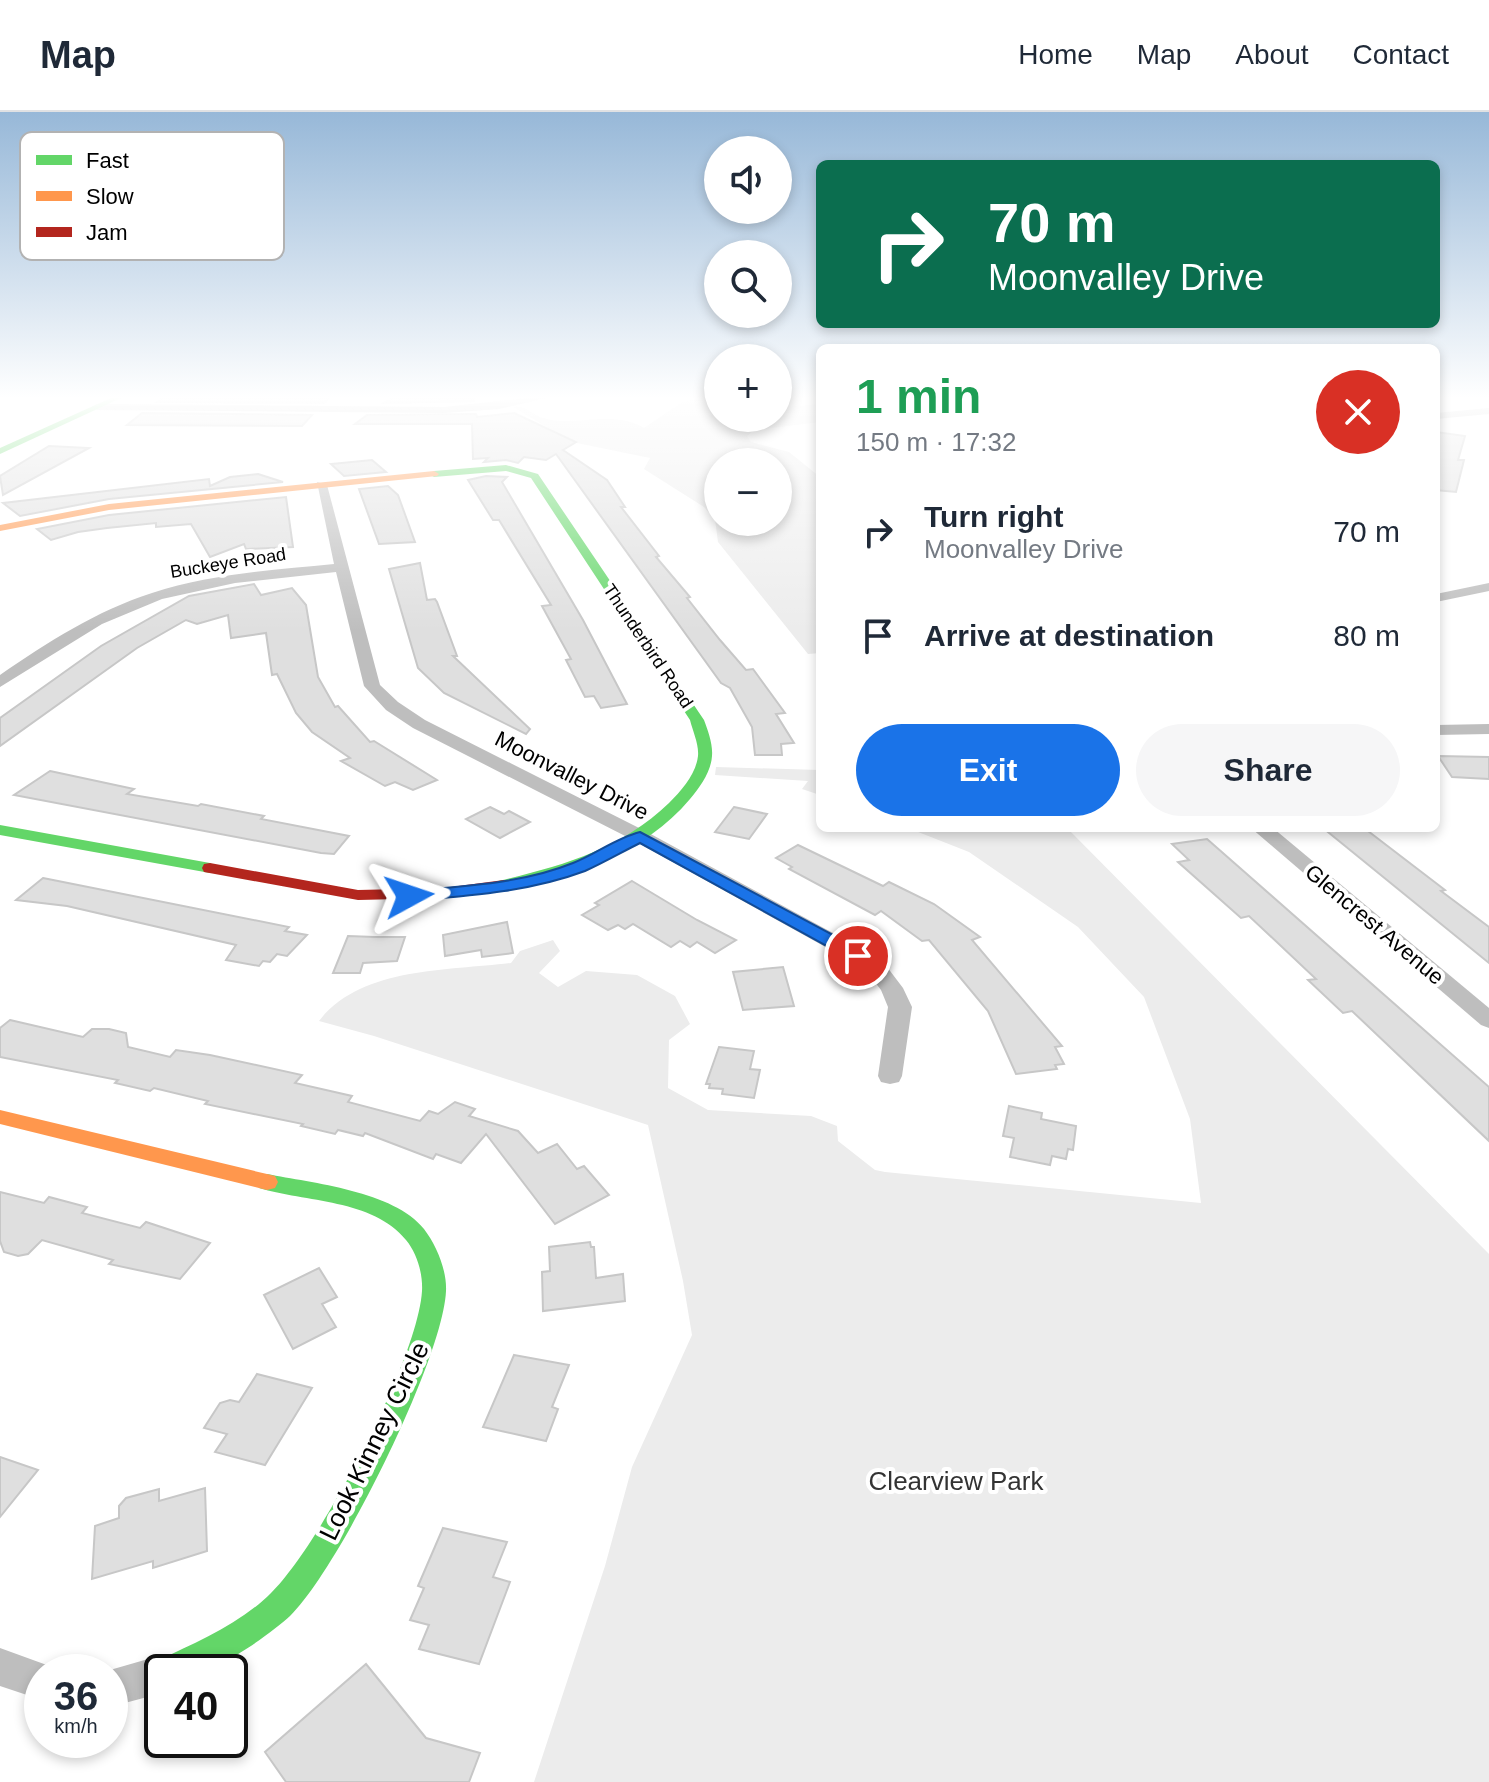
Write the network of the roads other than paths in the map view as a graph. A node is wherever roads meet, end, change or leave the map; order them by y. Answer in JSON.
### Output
{"nodes":[{"id":1,"x":416,"y":476,"type":"edge"},
{"id":2,"x":535,"y":476,"type":"edge"},
{"id":3,"x":321,"y":485,"type":"junction"},
{"id":4,"x":0,"y":528,"type":"edge"},
{"id":5,"x":342,"y":567,"type":"junction"},
{"id":6,"x":1489,"y":587,"type":"edge"},
{"id":7,"x":1440,"y":597,"type":"edge"},
{"id":8,"x":0,"y":682,"type":"edge"},
{"id":9,"x":1489,"y":729,"type":"edge"},
{"id":10,"x":1440,"y":730,"type":"edge"},
{"id":11,"x":0,"y":830,"type":"edge"},
{"id":12,"x":1266,"y":832,"type":"edge"},
{"id":13,"x":640,"y":836,"type":"junction"},
{"id":14,"x":1489,"y":1020,"type":"edge"},
{"id":15,"x":890,"y":1076,"type":"dead end"},
{"id":16,"x":0,"y":1117,"type":"edge"},
{"id":17,"x":204,"y":1654,"type":"edge"},
{"id":18,"x":0,"y":1667,"type":"edge"},
{"id":19,"x":24,"y":1675,"type":"edge"}],
"edges":[{"from":1,"to":3,"type":"street","name":"Thunderbird Road"},
{"from":2,"to":13,"type":"street","name":"Thunderbird Road"},
{"from":3,"to":4,"type":"street","name":"Thunderbird Road"},
{"from":3,"to":5,"type":"street","name":"Moonvalley Drive"},
{"from":5,"to":8,"type":"street","name":"Buckeye Road"},
{"from":5,"to":13,"type":"street","name":"Moonvalley Drive"},
{"from":6,"to":7,"type":"street"},
{"from":9,"to":10,"type":"street"},
{"from":11,"to":13,"type":"street","name":"Thunderbird Road"},
{"from":12,"to":14,"type":"street","name":"Glencrest Avenue"},
{"from":13,"to":15,"type":"street","name":"Moonvalley Drive"},
{"from":16,"to":17,"type":"street","name":"Look Kinney Circle"},
{"from":18,"to":19,"type":"street"}]}
